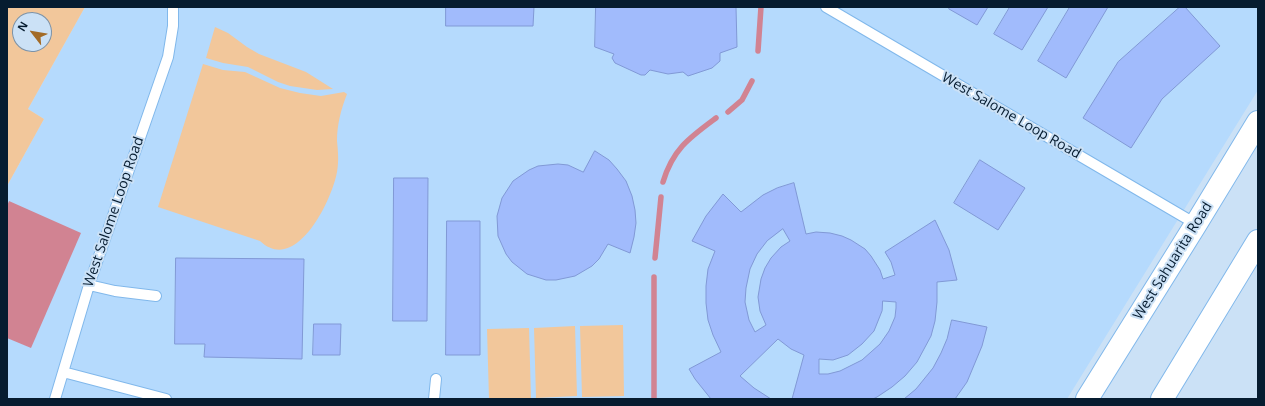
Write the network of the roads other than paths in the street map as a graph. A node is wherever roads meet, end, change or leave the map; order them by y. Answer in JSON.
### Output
{"nodes":[{"id":1,"x":173,"y":7,"type":"edge"},
{"id":2,"x":826,"y":7,"type":"edge"},
{"id":3,"x":1258,"y":122,"type":"edge"},
{"id":4,"x":1196,"y":224,"type":"junction"},
{"id":5,"x":1258,"y":241,"type":"edge"},
{"id":6,"x":89,"y":285,"type":"junction"},
{"id":7,"x":156,"y":296,"type":"dead end"},
{"id":8,"x":63,"y":372,"type":"junction"},
{"id":9,"x":436,"y":379,"type":"dead end"},
{"id":10,"x":55,"y":399,"type":"edge"},
{"id":11,"x":166,"y":399,"type":"edge"},
{"id":12,"x":434,"y":399,"type":"edge"},
{"id":13,"x":1087,"y":399,"type":"edge"},
{"id":14,"x":1162,"y":399,"type":"edge"}],
"edges":[{"from":1,"to":6,"type":"lane","name":"West Salome Loop Road"},
{"from":2,"to":4,"type":"lane","name":"West Salome Loop Road"},
{"from":3,"to":4,"type":"main road","name":"West Sahuarita Road"},
{"from":4,"to":13,"type":"main road","name":"West Sahuarita Road"},
{"from":5,"to":14,"type":"main road"},
{"from":6,"to":7,"type":"lane"},
{"from":6,"to":8,"type":"lane","name":"West Salome Loop Road"},
{"from":8,"to":10,"type":"lane","name":"West Salome Loop Road"},
{"from":8,"to":11,"type":"lane"},
{"from":9,"to":12,"type":"lane"}]}
